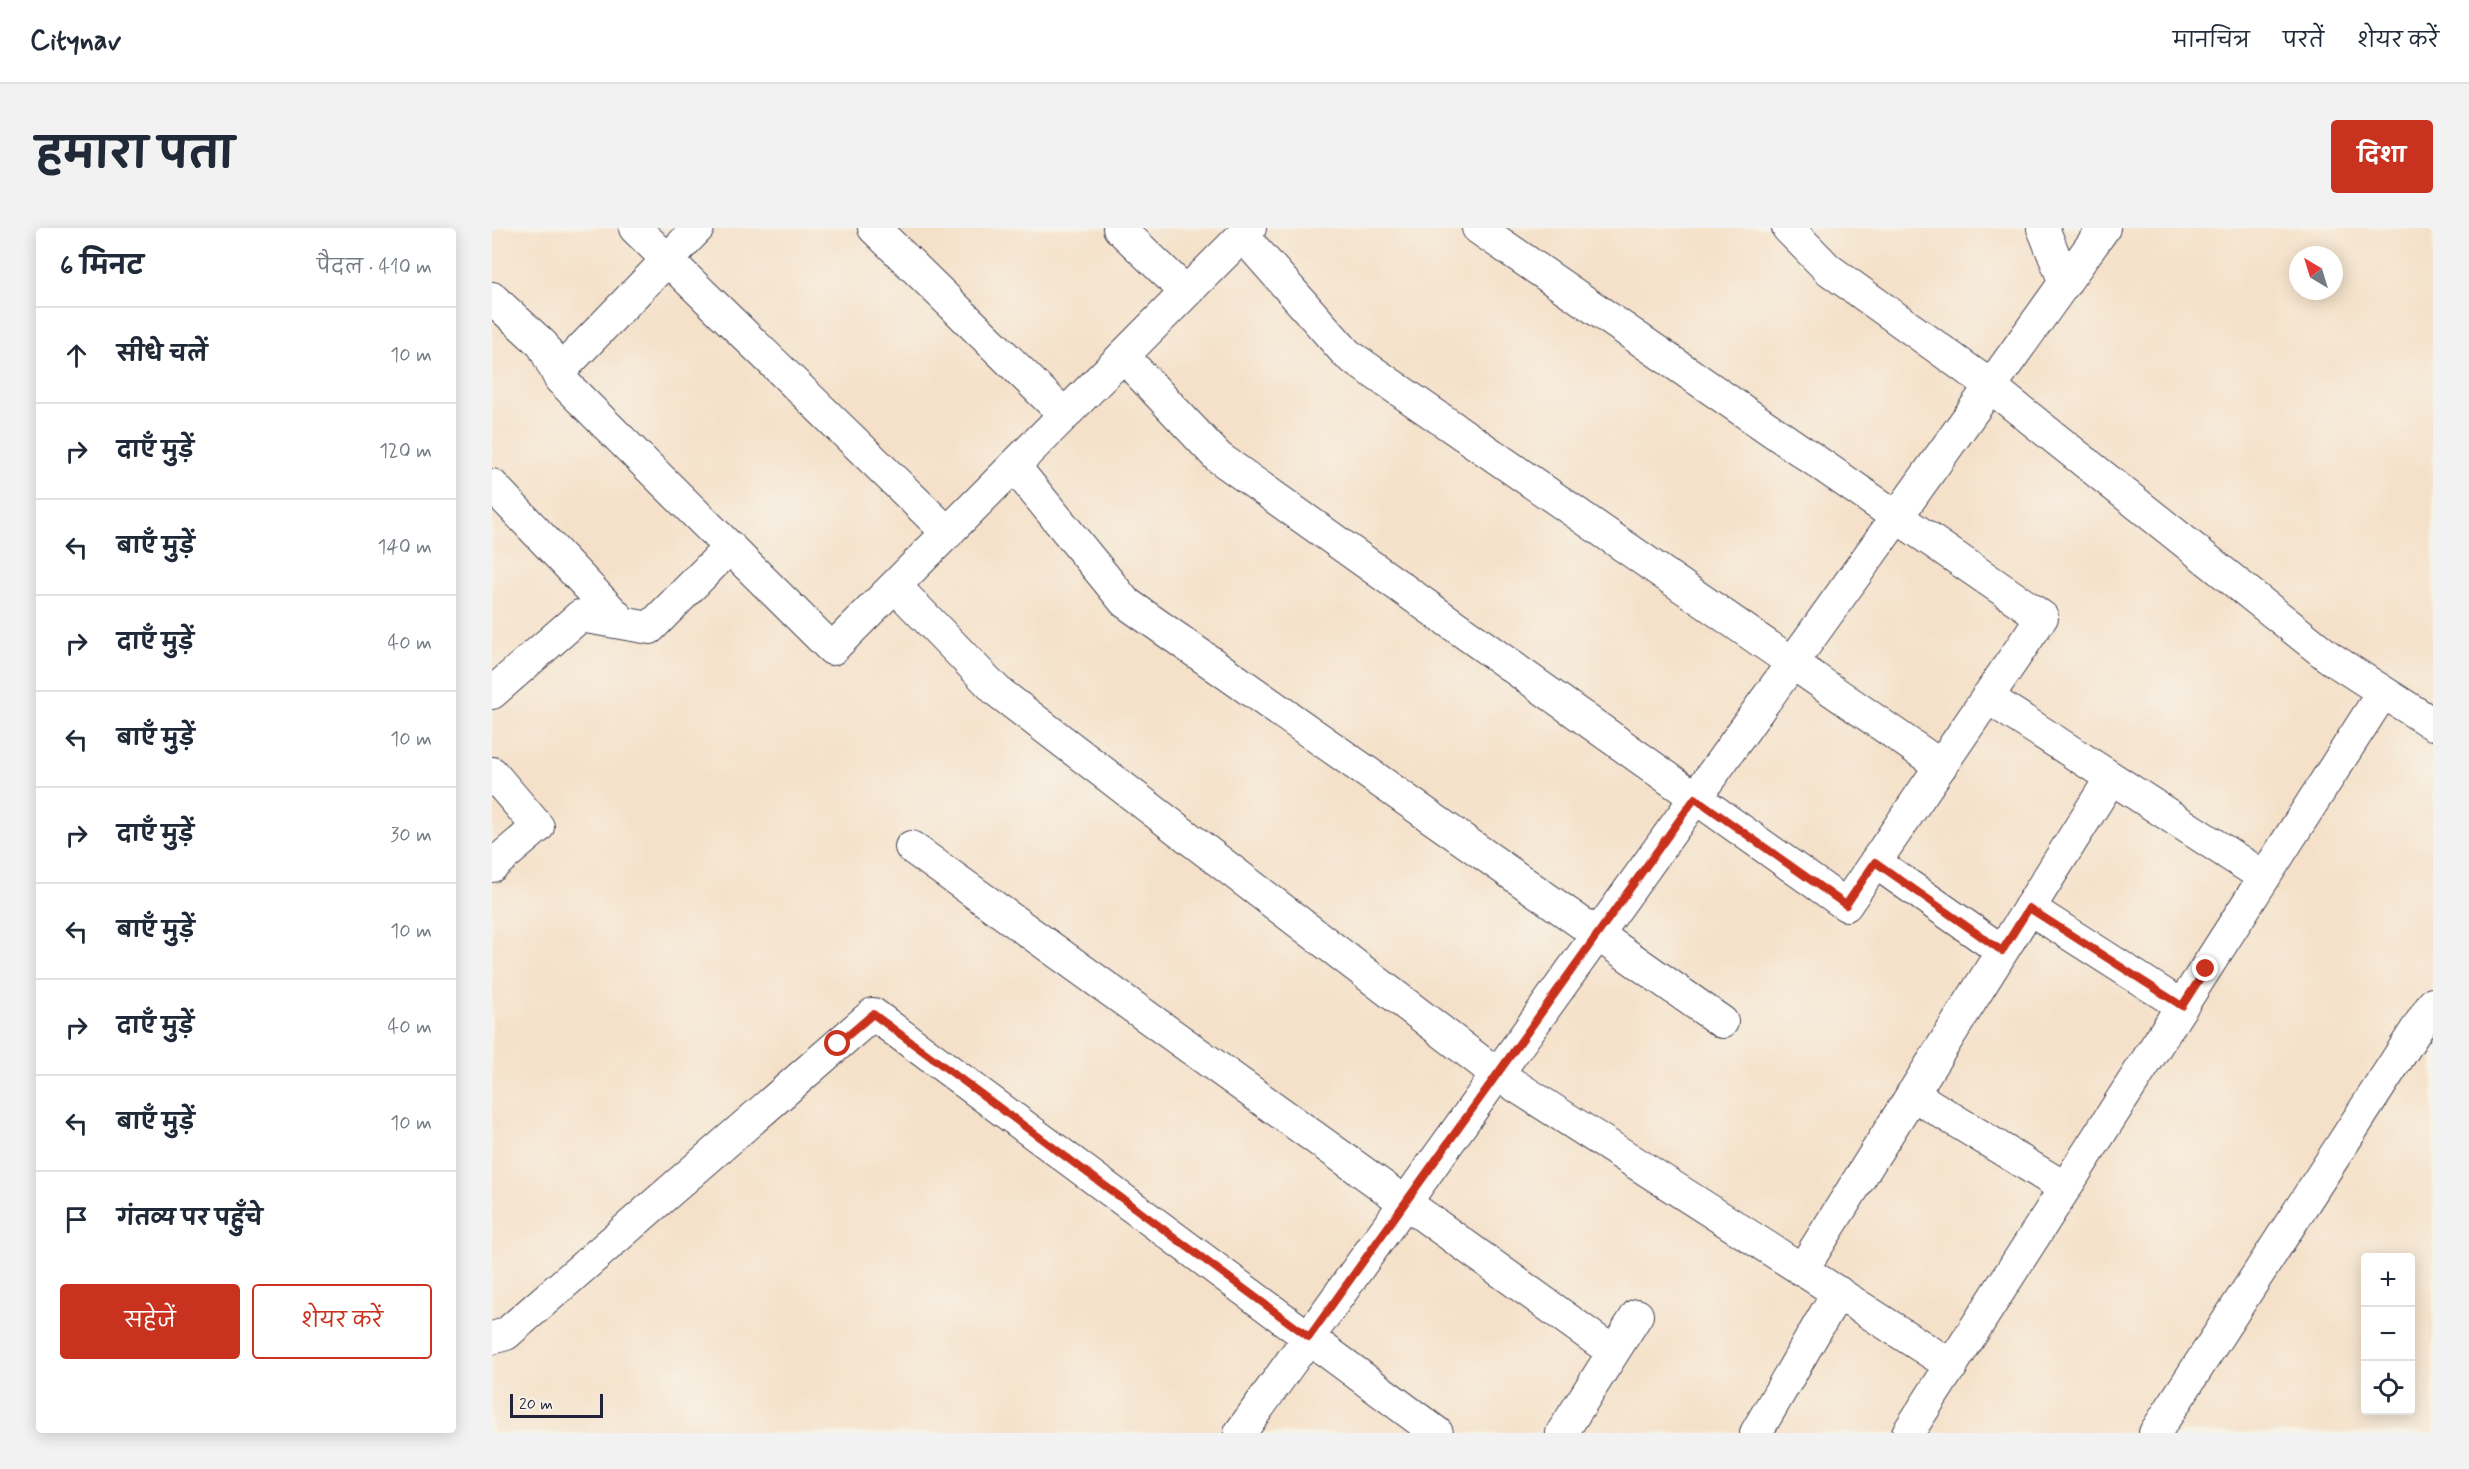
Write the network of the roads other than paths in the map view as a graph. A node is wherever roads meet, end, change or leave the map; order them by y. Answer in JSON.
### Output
{"nodes":[{"id":1,"x":636,"y":228,"type":"edge"},
{"id":2,"x":698,"y":228,"type":"edge"},
{"id":3,"x":874,"y":228,"type":"edge"},
{"id":4,"x":1119,"y":228,"type":"edge"},
{"id":5,"x":1478,"y":228,"type":"edge"},
{"id":6,"x":1788,"y":228,"type":"edge"},
{"id":7,"x":2043,"y":228,"type":"edge"},
{"id":8,"x":2104,"y":228,"type":"edge"},
{"id":9,"x":1246,"y":232,"type":"edge"},
{"id":10,"x":668,"y":259,"type":"junction"},
{"id":11,"x":2065,"y":283,"type":"junction"},
{"id":12,"x":1186,"y":292,"type":"junction"},
{"id":13,"x":492,"y":298,"type":"edge"},
{"id":14,"x":1123,"y":356,"type":"junction"},
{"id":15,"x":558,"y":373,"type":"junction"},
{"id":16,"x":1990,"y":387,"type":"junction"},
{"id":17,"x":1065,"y":415,"type":"junction"},
{"id":18,"x":1014,"y":466,"type":"junction"},
{"id":19,"x":492,"y":484,"type":"edge"},
{"id":20,"x":1897,"y":517,"type":"junction"},
{"id":21,"x":948,"y":533,"type":"junction"},
{"id":22,"x":730,"y":547,"type":"junction"},
{"id":23,"x":895,"y":586,"type":"junction"},
{"id":24,"x":623,"y":624,"type":"junction"},
{"id":25,"x":1792,"y":663,"type":"junction"},
{"id":26,"x":2383,"y":692,"type":"junction"},
{"id":27,"x":492,"y":693,"type":"edge"},
{"id":28,"x":1987,"y":697,"type":"junction"},
{"id":29,"x":2433,"y":724,"type":"edge"},
{"id":30,"x":1941,"y":766,"type":"junction"},
{"id":31,"x":492,"y":773,"type":"edge"},
{"id":32,"x":2111,"y":778,"type":"junction"},
{"id":33,"x":1695,"y":798,"type":"junction"},
{"id":34,"x":911,"y":847,"type":"dead end"},
{"id":35,"x":1875,"y":862,"type":"junction"},
{"id":36,"x":492,"y":866,"type":"edge"},
{"id":37,"x":2264,"y":877,"type":"junction"},
{"id":38,"x":2029,"y":908,"type":"junction"},
{"id":39,"x":1598,"y":934,"type":"junction"},
{"id":40,"x":2002,"y":951,"type":"junction"},
{"id":41,"x":2433,"y":1004,"type":"edge"},
{"id":42,"x":2182,"y":1006,"type":"junction"},
{"id":43,"x":1722,"y":1022,"type":"dead end"},
{"id":44,"x":1497,"y":1074,"type":"junction"},
{"id":45,"x":1912,"y":1094,"type":"junction"},
{"id":46,"x":2065,"y":1188,"type":"junction"},
{"id":47,"x":1406,"y":1202,"type":"junction"},
{"id":48,"x":1802,"y":1270,"type":"junction"},
{"id":49,"x":1838,"y":1292,"type":"junction"},
{"id":50,"x":1637,"y":1315,"type":"dead end"},
{"id":51,"x":1309,"y":1337,"type":"junction"},
{"id":52,"x":492,"y":1338,"type":"edge"},
{"id":53,"x":1613,"y":1352,"type":"junction"},
{"id":54,"x":1952,"y":1366,"type":"junction"},
{"id":55,"x":1240,"y":1433,"type":"edge"},
{"id":56,"x":1437,"y":1433,"type":"edge"},
{"id":57,"x":1562,"y":1433,"type":"edge"},
{"id":58,"x":1756,"y":1433,"type":"edge"},
{"id":59,"x":1908,"y":1433,"type":"edge"},
{"id":60,"x":2155,"y":1433,"type":"edge"}],
"edges":[{"from":1,"to":10,"type":"street"},
{"from":2,"to":10,"type":"street"},
{"from":3,"to":17,"type":"street"},
{"from":4,"to":12,"type":"street"},
{"from":5,"to":20,"type":"street"},
{"from":6,"to":16,"type":"street"},
{"from":7,"to":11,"type":"street"},
{"from":8,"to":11,"type":"street"},
{"from":9,"to":12,"type":"street"},
{"from":9,"to":25,"type":"street"},
{"from":10,"to":15,"type":"street"},
{"from":10,"to":21,"type":"street"},
{"from":11,"to":16,"type":"street"},
{"from":12,"to":14,"type":"street"},
{"from":13,"to":15,"type":"street"},
{"from":14,"to":17,"type":"street"},
{"from":14,"to":33,"type":"street"},
{"from":15,"to":22,"type":"street"},
{"from":16,"to":20,"type":"street"},
{"from":16,"to":26,"type":"street"},
{"from":17,"to":18,"type":"street"},
{"from":18,"to":21,"type":"street"},
{"from":18,"to":39,"type":"street"},
{"from":19,"to":24,"type":"street"},
{"from":20,"to":25,"type":"street"},
{"from":20,"to":28,"type":"street"},
{"from":21,"to":23,"type":"street"},
{"from":22,"to":23,"type":"street"},
{"from":22,"to":24,"type":"street"},
{"from":23,"to":44,"type":"street"},
{"from":24,"to":27,"type":"street"},
{"from":25,"to":30,"type":"street"},
{"from":25,"to":33,"type":"street"},
{"from":26,"to":29,"type":"street"},
{"from":26,"to":37,"type":"street"},
{"from":28,"to":30,"type":"street"},
{"from":28,"to":32,"type":"street"},
{"from":30,"to":35,"type":"street"},
{"from":31,"to":36,"type":"street"},
{"from":32,"to":37,"type":"street"},
{"from":32,"to":38,"type":"street"},
{"from":33,"to":35,"type":"street"},
{"from":33,"to":39,"type":"street"},
{"from":34,"to":47,"type":"street"},
{"from":35,"to":40,"type":"street"},
{"from":37,"to":42,"type":"street"},
{"from":38,"to":40,"type":"street"},
{"from":38,"to":42,"type":"street"},
{"from":39,"to":43,"type":"street"},
{"from":39,"to":44,"type":"street"},
{"from":40,"to":45,"type":"street"},
{"from":41,"to":60,"type":"street"},
{"from":42,"to":46,"type":"street"},
{"from":44,"to":47,"type":"street"},
{"from":44,"to":48,"type":"street"},
{"from":45,"to":46,"type":"street"},
{"from":45,"to":48,"type":"street"},
{"from":46,"to":54,"type":"street"},
{"from":47,"to":51,"type":"street"},
{"from":47,"to":53,"type":"street"},
{"from":48,"to":49,"type":"street"},
{"from":49,"to":54,"type":"street"},
{"from":49,"to":58,"type":"street"},
{"from":50,"to":53,"type":"street"},
{"from":51,"to":52,"type":"street"},
{"from":51,"to":55,"type":"street"},
{"from":51,"to":56,"type":"street"},
{"from":53,"to":57,"type":"street"},
{"from":54,"to":59,"type":"street"}]}
